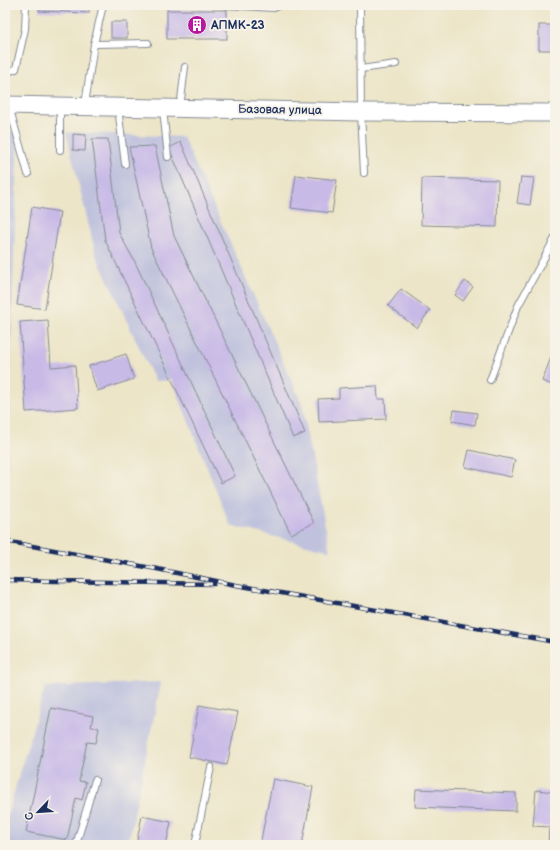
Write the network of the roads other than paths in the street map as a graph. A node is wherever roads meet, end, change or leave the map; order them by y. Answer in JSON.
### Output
{"nodes":[{"id":1,"x":26,"y":5,"type":"edge"},
{"id":2,"x":103,"y":5,"type":"edge"},
{"id":3,"x":226,"y":5,"type":"edge"},
{"id":4,"x":280,"y":5,"type":"edge"},
{"id":5,"x":360,"y":5,"type":"edge"},
{"id":6,"x":148,"y":43,"type":"dead end"},
{"id":7,"x":94,"y":44,"type":"junction"},
{"id":8,"x":396,"y":64,"type":"dead end"},
{"id":9,"x":185,"y":67,"type":"dead end"},
{"id":10,"x":361,"y":69,"type":"junction"},
{"id":11,"x":5,"y":73,"type":"edge"},
{"id":12,"x":7,"y":105,"type":"edge"},
{"id":13,"x":60,"y":106,"type":"junction"},
{"id":14,"x":85,"y":107,"type":"junction"},
{"id":15,"x":117,"y":107,"type":"junction"},
{"id":16,"x":163,"y":108,"type":"junction"},
{"id":17,"x":180,"y":108,"type":"junction"},
{"id":18,"x":361,"y":112,"type":"junction"},
{"id":19,"x":555,"y":113,"type":"edge"},
{"id":20,"x":60,"y":150,"type":"dead end"},
{"id":21,"x":168,"y":157,"type":"dead end"},
{"id":22,"x":125,"y":164,"type":"dead end"},
{"id":23,"x":364,"y":173,"type":"dead end"},
{"id":24,"x":28,"y":174,"type":"dead end"},
{"id":25,"x":555,"y":238,"type":"edge"},
{"id":26,"x":490,"y":380,"type":"dead end"},
{"id":27,"x":211,"y":767,"type":"dead end"},
{"id":28,"x":95,"y":780,"type":"dead end"},
{"id":29,"x":76,"y":845,"type":"edge"},
{"id":30,"x":195,"y":845,"type":"edge"}],
"edges":[{"from":1,"to":11,"type":"lane"},
{"from":2,"to":7,"type":"lane"},
{"from":3,"to":4,"type":"lane"},
{"from":5,"to":10,"type":"lane"},
{"from":6,"to":7,"type":"lane"},
{"from":7,"to":14,"type":"lane"},
{"from":8,"to":10,"type":"lane"},
{"from":9,"to":17,"type":"lane"},
{"from":10,"to":18,"type":"lane"},
{"from":12,"to":13,"type":"main road","name":"Базовая улица"},
{"from":12,"to":24,"type":"lane"},
{"from":13,"to":14,"type":"main road","name":"Базовая улица"},
{"from":13,"to":20,"type":"lane"},
{"from":14,"to":15,"type":"main road","name":"Базовая улица"},
{"from":15,"to":16,"type":"main road","name":"Базовая улица"},
{"from":15,"to":22,"type":"lane"},
{"from":16,"to":17,"type":"main road","name":"Базовая улица"},
{"from":16,"to":21,"type":"lane"},
{"from":17,"to":18,"type":"main road","name":"Базовая улица"},
{"from":18,"to":19,"type":"main road","name":"Базовая улица"},
{"from":18,"to":23,"type":"lane"},
{"from":25,"to":26,"type":"lane"},
{"from":27,"to":30,"type":"lane"},
{"from":28,"to":29,"type":"lane"}]}
